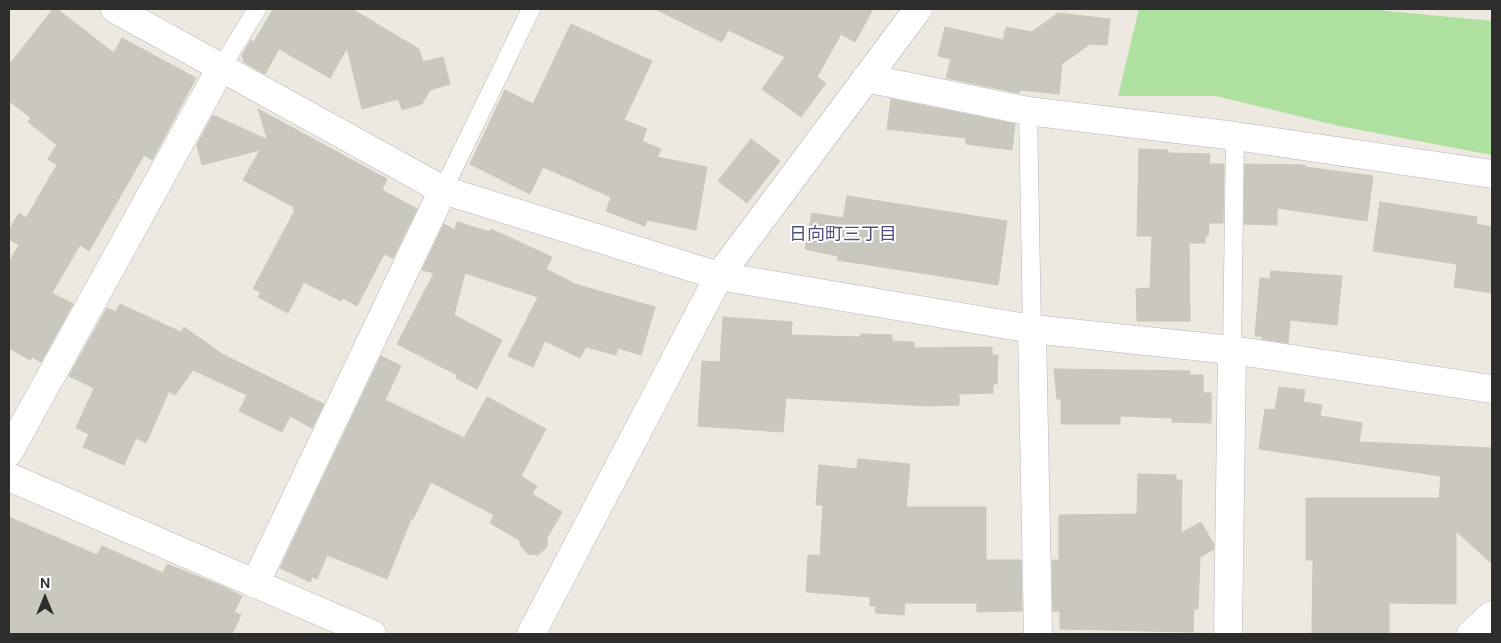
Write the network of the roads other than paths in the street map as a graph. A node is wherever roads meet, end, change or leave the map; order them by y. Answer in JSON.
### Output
{"nodes":[{"id":1,"x":115,"y":9,"type":"edge"},
{"id":2,"x":257,"y":9,"type":"edge"},
{"id":3,"x":531,"y":9,"type":"edge"},
{"id":4,"x":918,"y":9,"type":"edge"},
{"id":5,"x":221,"y":68,"type":"junction"},
{"id":6,"x":866,"y":78,"type":"junction"},
{"id":7,"x":1028,"y":111,"type":"junction"},
{"id":8,"x":1235,"y":136,"type":"junction"},
{"id":9,"x":1492,"y":174,"type":"edge"},
{"id":10,"x":443,"y":190,"type":"junction"},
{"id":11,"x":719,"y":276,"type":"junction"},
{"id":12,"x":1032,"y":329,"type":"junction"},
{"id":13,"x":1232,"y":350,"type":"junction"},
{"id":14,"x":1492,"y":389,"type":"edge"},
{"id":15,"x":9,"y":452,"type":"edge"},
{"id":16,"x":9,"y":477,"type":"edge"},
{"id":17,"x":255,"y":584,"type":"junction"},
{"id":18,"x":372,"y":634,"type":"edge"},
{"id":19,"x":532,"y":634,"type":"edge"},
{"id":20,"x":1038,"y":634,"type":"edge"},
{"id":21,"x":1228,"y":634,"type":"edge"}],
"edges":[{"from":1,"to":5,"type":"street"},
{"from":2,"to":5,"type":"lane"},
{"from":3,"to":10,"type":"lane"},
{"from":4,"to":6,"type":"street"},
{"from":5,"to":10,"type":"street"},
{"from":5,"to":15,"type":"street"},
{"from":6,"to":7,"type":"street"},
{"from":6,"to":11,"type":"street"},
{"from":7,"to":8,"type":"street"},
{"from":7,"to":12,"type":"lane"},
{"from":8,"to":9,"type":"street"},
{"from":8,"to":13,"type":"lane"},
{"from":10,"to":11,"type":"street"},
{"from":10,"to":17,"type":"street"},
{"from":11,"to":12,"type":"street"},
{"from":11,"to":19,"type":"street"},
{"from":12,"to":13,"type":"street"},
{"from":12,"to":20,"type":"street"},
{"from":13,"to":14,"type":"street"},
{"from":13,"to":21,"type":"street"},
{"from":16,"to":17,"type":"street"},
{"from":17,"to":18,"type":"street"}]}
